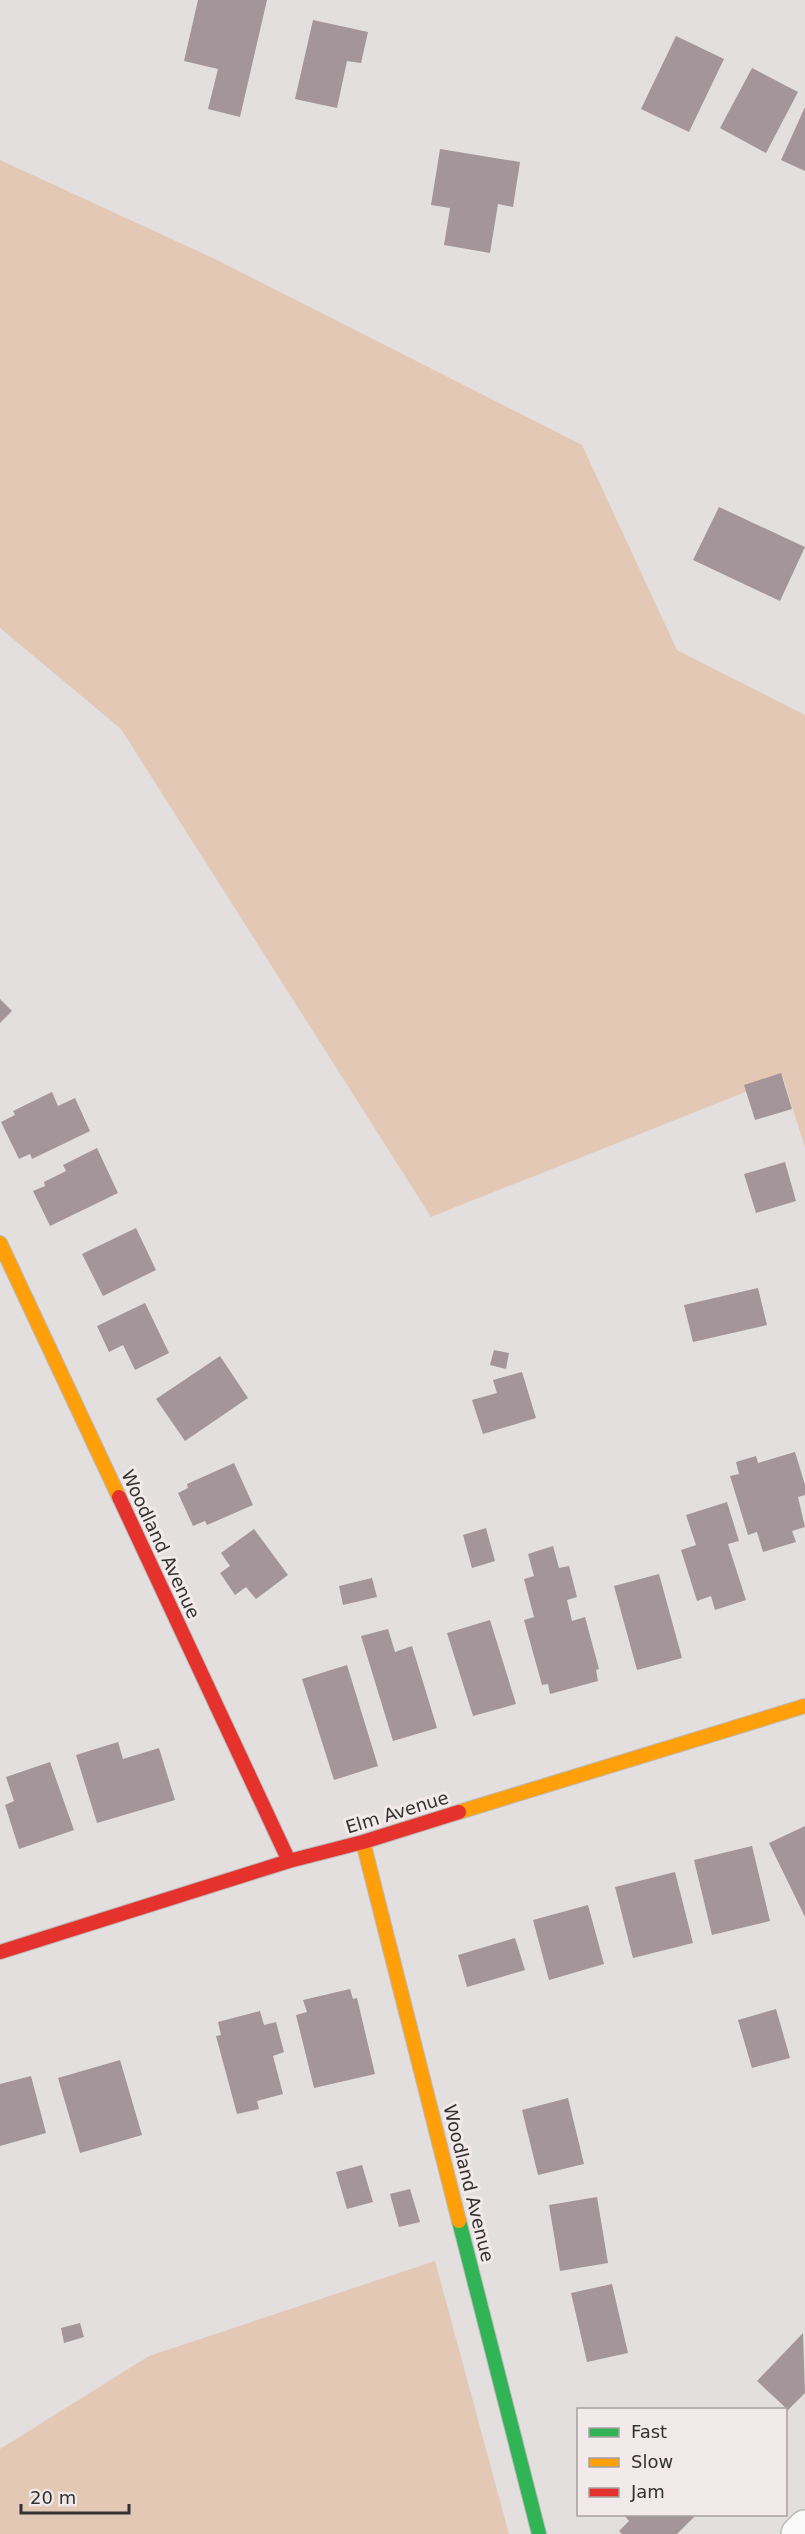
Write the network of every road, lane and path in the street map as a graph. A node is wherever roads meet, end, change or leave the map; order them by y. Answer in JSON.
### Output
{"nodes":[{"id":1,"x":0,"y":1243,"type":"edge"},
{"id":2,"x":805,"y":1706,"type":"edge"},
{"id":3,"x":363,"y":1842,"type":"junction"},
{"id":4,"x":289,"y":1861,"type":"junction"},
{"id":5,"x":0,"y":1952,"type":"edge"},
{"id":6,"x":805,"y":2527,"type":"edge"},
{"id":7,"x":539,"y":2534,"type":"edge"},
{"id":8,"x":798,"y":2534,"type":"edge"}],
"edges":[{"from":1,"to":4,"type":"street","name":"Woodland Avenue"},
{"from":2,"to":3,"type":"street","name":"Elm Avenue"},
{"from":3,"to":4,"type":"street","name":"Elm Avenue"},
{"from":3,"to":7,"type":"street","name":"Woodland Avenue"},
{"from":4,"to":5,"type":"street","name":"Elm Avenue"},
{"from":6,"to":8,"type":"street"}]}
